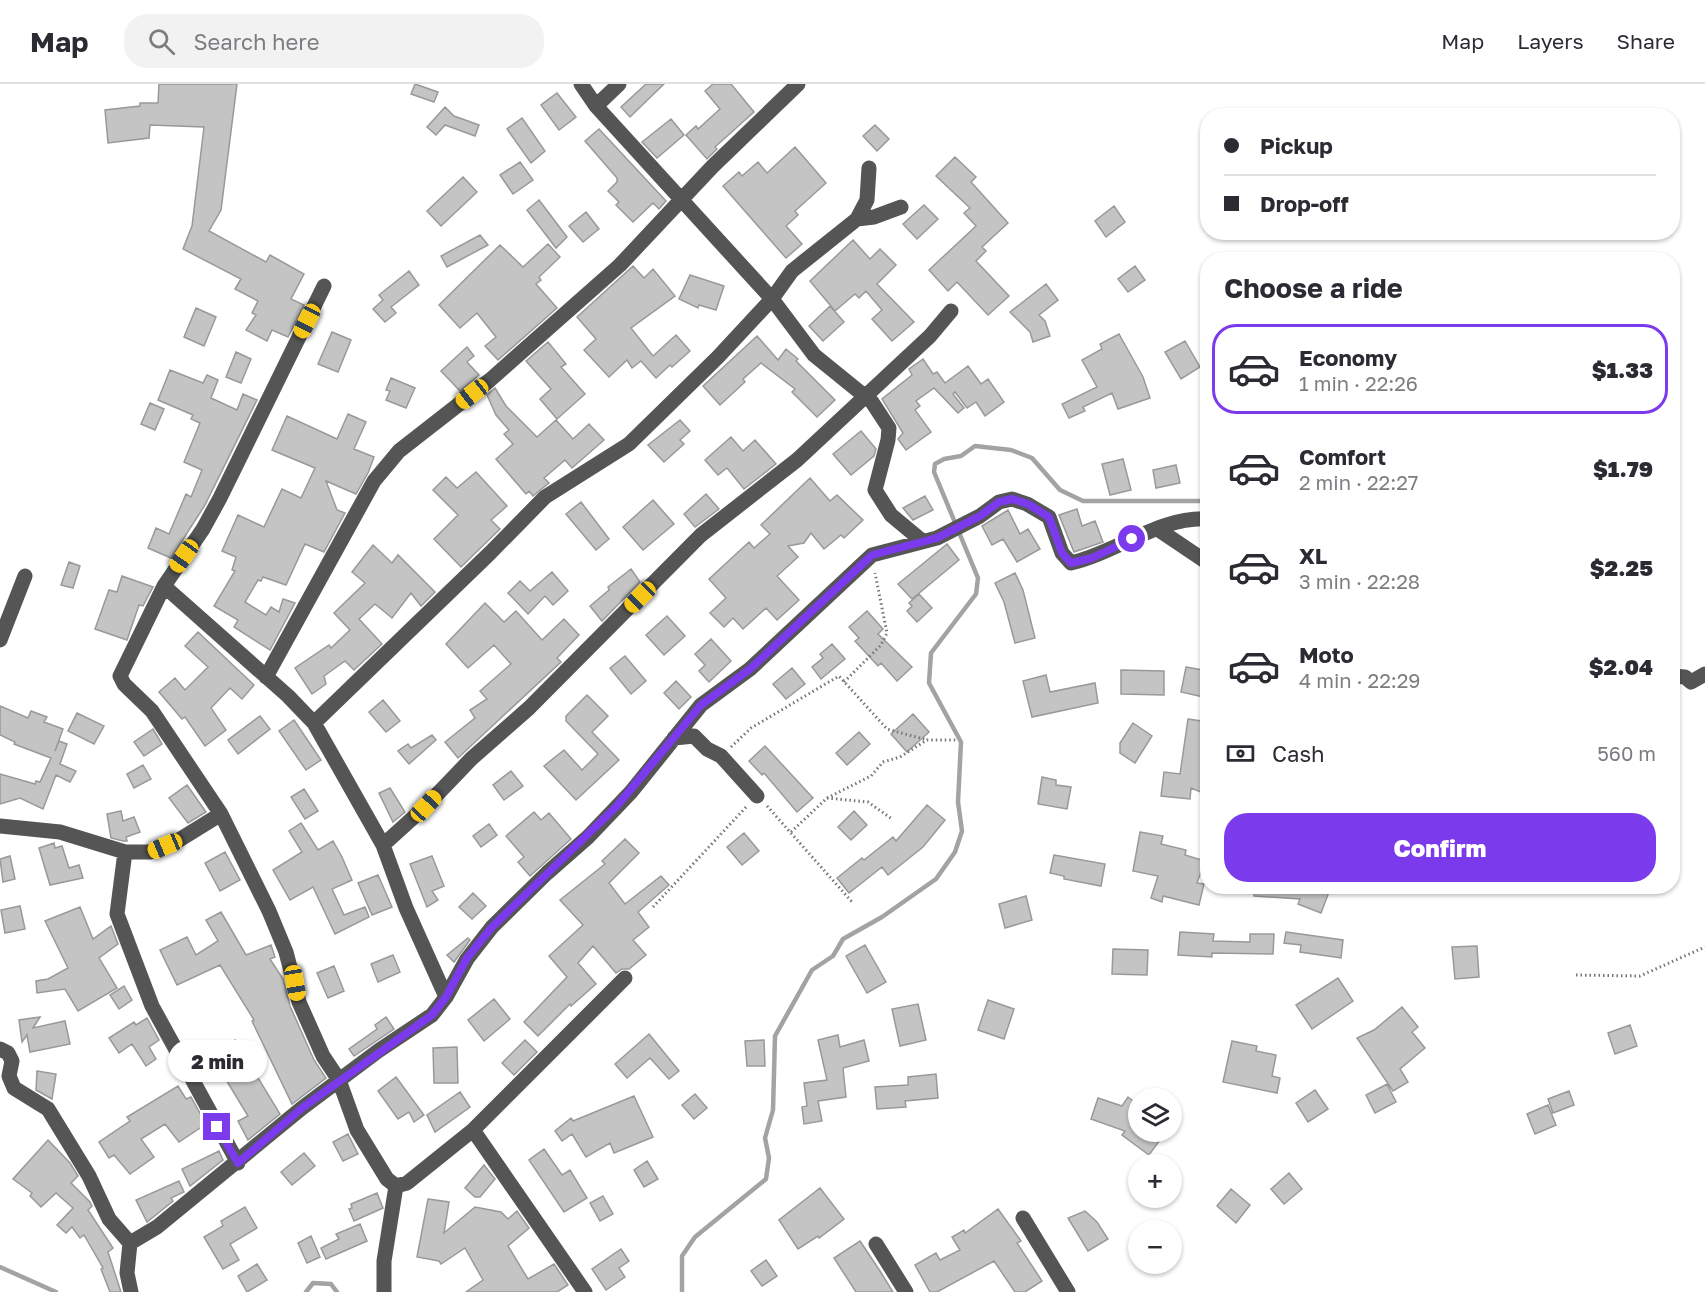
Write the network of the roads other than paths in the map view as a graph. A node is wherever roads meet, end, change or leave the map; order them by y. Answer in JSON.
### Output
{"nodes":[{"id":1,"x":581,"y":84,"type":"edge"},
{"id":2,"x":619,"y":84,"type":"edge"},
{"id":3,"x":798,"y":84,"type":"edge"},
{"id":4,"x":596,"y":106,"type":"junction"},
{"id":5,"x":869,"y":168,"type":"dead end"},
{"id":6,"x":682,"y":201,"type":"junction"},
{"id":7,"x":902,"y":207,"type":"dead end"},
{"id":8,"x":857,"y":219,"type":"junction"},
{"id":9,"x":324,"y":286,"type":"dead end"},
{"id":10,"x":772,"y":299,"type":"junction"},
{"id":11,"x":951,"y":311,"type":"dead end"},
{"id":12,"x":863,"y":395,"type":"junction"},
{"id":13,"x":1200,"y":519,"type":"edge"},
{"id":14,"x":1159,"y":530,"type":"junction"},
{"id":15,"x":921,"y":540,"type":"junction"},
{"id":16,"x":1200,"y":558,"type":"edge"},
{"id":17,"x":25,"y":576,"type":"dead end"},
{"id":18,"x":164,"y":586,"type":"junction"},
{"id":19,"x":0,"y":640,"type":"edge"},
{"id":20,"x":1705,"y":674,"type":"edge"},
{"id":21,"x":266,"y":677,"type":"junction"},
{"id":22,"x":1680,"y":677,"type":"edge"},
{"id":23,"x":314,"y":723,"type":"junction"},
{"id":24,"x":674,"y":738,"type":"junction"},
{"id":25,"x":757,"y":796,"type":"road end"},
{"id":26,"x":221,"y":814,"type":"junction"},
{"id":27,"x":0,"y":825,"type":"edge"},
{"id":28,"x":383,"y":845,"type":"junction"},
{"id":29,"x":125,"y":852,"type":"junction"},
{"id":30,"x":625,"y":978,"type":"dead end"},
{"id":31,"x":446,"y":997,"type":"junction"},
{"id":32,"x":0,"y":1048,"type":"edge"},
{"id":33,"x":339,"y":1080,"type":"junction"},
{"id":34,"x":472,"y":1130,"type":"junction"},
{"id":35,"x":238,"y":1163,"type":"junction"},
{"id":36,"x":396,"y":1186,"type":"junction"},
{"id":37,"x":1023,"y":1218,"type":"dead end"},
{"id":38,"x":130,"y":1243,"type":"junction"},
{"id":39,"x":876,"y":1244,"type":"dead end"},
{"id":40,"x":131,"y":1292,"type":"edge"},
{"id":41,"x":384,"y":1292,"type":"edge"},
{"id":42,"x":585,"y":1292,"type":"edge"},
{"id":43,"x":906,"y":1292,"type":"edge"},
{"id":44,"x":1068,"y":1292,"type":"edge"}],
"edges":[{"from":1,"to":4,"type":"street"},
{"from":2,"to":4,"type":"street"},
{"from":3,"to":6,"type":"street"},
{"from":4,"to":6,"type":"street"},
{"from":5,"to":8,"type":"street"},
{"from":6,"to":10,"type":"street"},
{"from":6,"to":21,"type":"street"},
{"from":7,"to":8,"type":"street"},
{"from":8,"to":10,"type":"street"},
{"from":9,"to":18,"type":"street"},
{"from":10,"to":12,"type":"street"},
{"from":10,"to":23,"type":"street"},
{"from":11,"to":12,"type":"street"},
{"from":12,"to":15,"type":"street"},
{"from":12,"to":28,"type":"street"},
{"from":13,"to":14,"type":"street"},
{"from":14,"to":15,"type":"street"},
{"from":14,"to":16,"type":"street"},
{"from":15,"to":24,"type":"street"},
{"from":17,"to":19,"type":"street"},
{"from":18,"to":21,"type":"street"},
{"from":18,"to":26,"type":"street"},
{"from":20,"to":22,"type":"street"},
{"from":21,"to":23,"type":"street"},
{"from":23,"to":28,"type":"street"},
{"from":24,"to":25,"type":"street"},
{"from":24,"to":31,"type":"street"},
{"from":26,"to":29,"type":"street"},
{"from":26,"to":33,"type":"street"},
{"from":27,"to":29,"type":"street"},
{"from":28,"to":31,"type":"street"},
{"from":29,"to":35,"type":"street"},
{"from":30,"to":34,"type":"street"},
{"from":31,"to":33,"type":"street"},
{"from":32,"to":38,"type":"street"},
{"from":33,"to":35,"type":"street"},
{"from":33,"to":36,"type":"street"},
{"from":34,"to":36,"type":"street"},
{"from":34,"to":42,"type":"street"},
{"from":35,"to":38,"type":"street"},
{"from":36,"to":41,"type":"street"},
{"from":37,"to":44,"type":"street"},
{"from":38,"to":40,"type":"street"},
{"from":39,"to":43,"type":"street"}]}
